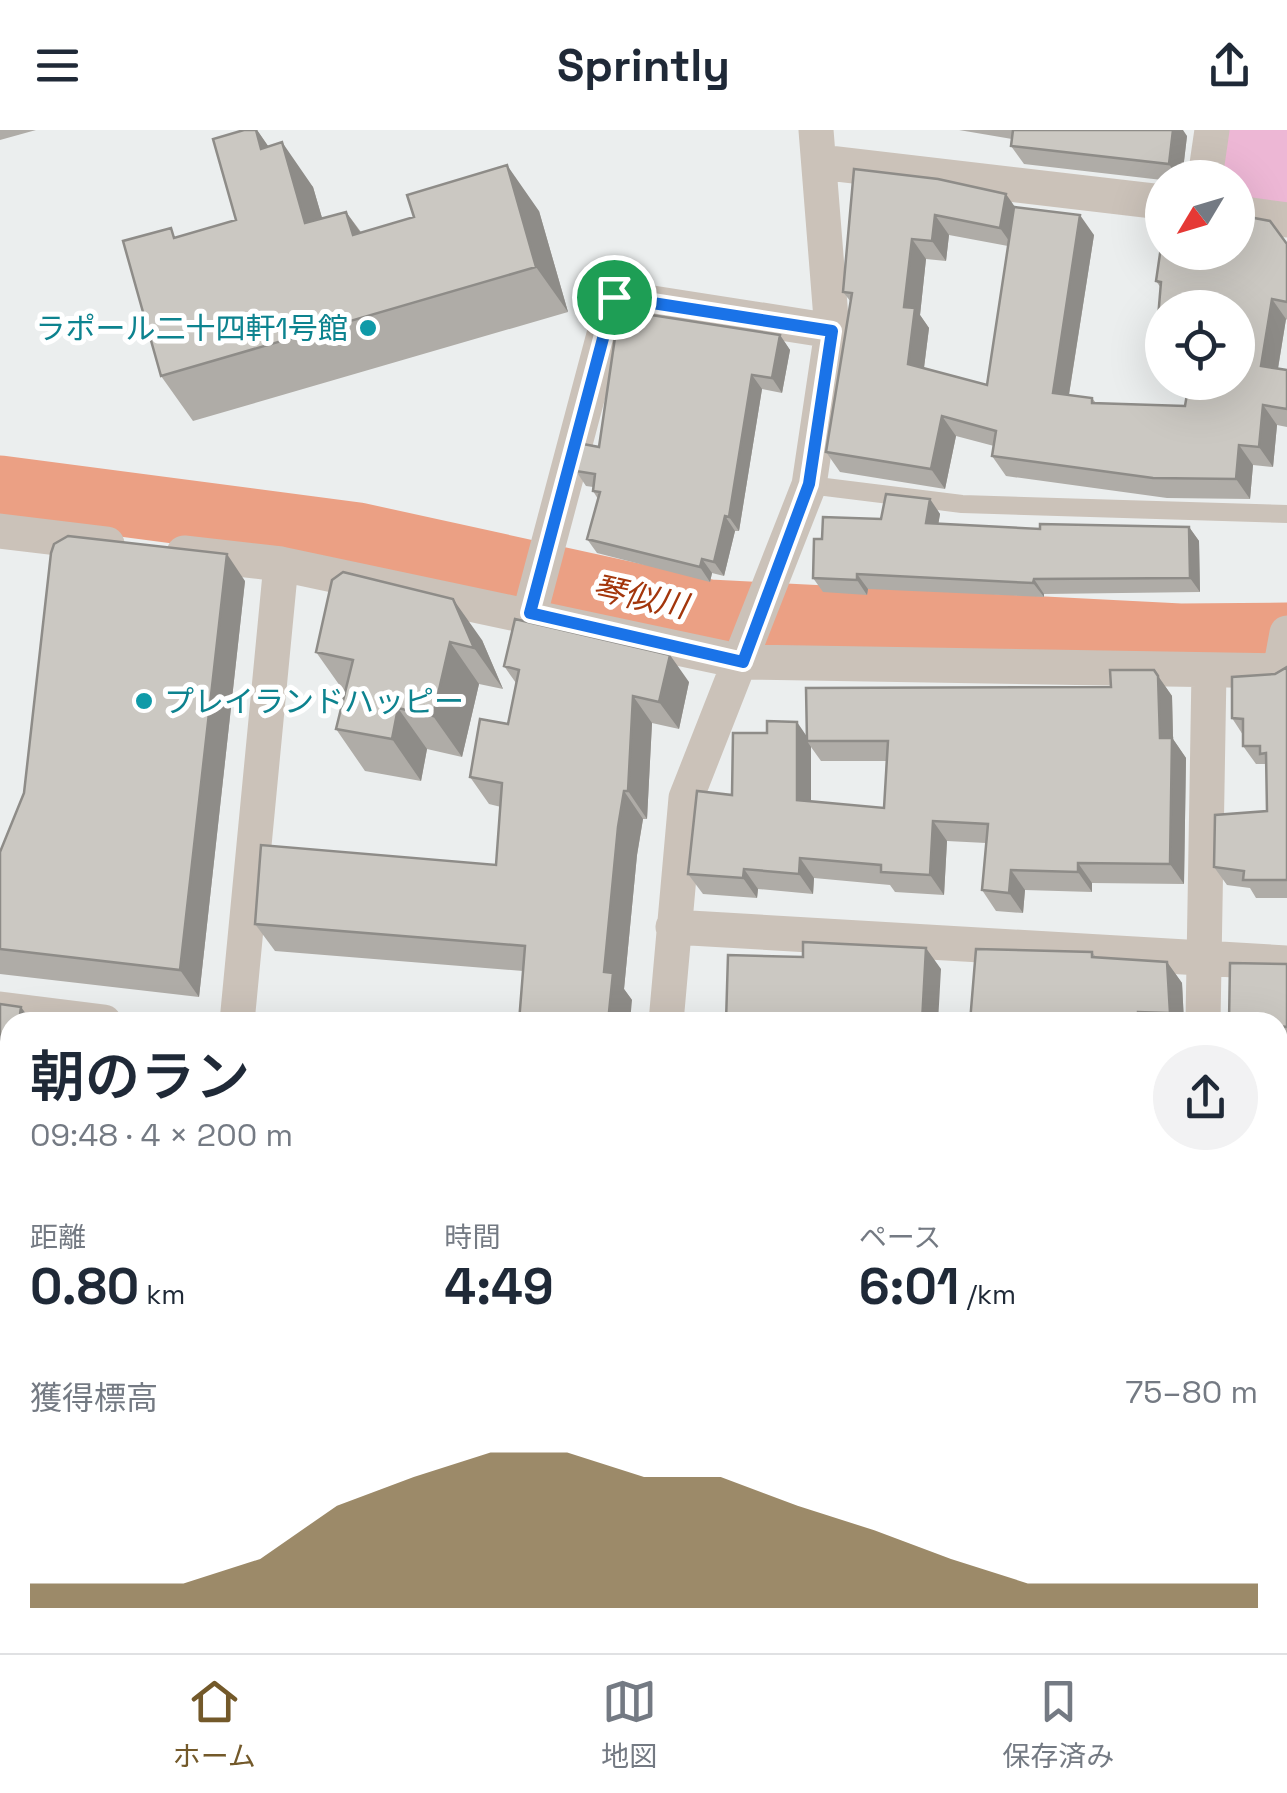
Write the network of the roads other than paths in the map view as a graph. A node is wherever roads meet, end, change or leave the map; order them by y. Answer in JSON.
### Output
{"nodes":[{"id":1,"x":1212,"y":130,"type":"edge"},
{"id":2,"x":818,"y":146,"type":"edge"},
{"id":3,"x":1208,"y":160,"type":"edge"},
{"id":4,"x":1145,"y":199,"type":"edge"},
{"id":5,"x":1255,"y":215,"type":"edge"},
{"id":6,"x":1287,"y":220,"type":"edge"},
{"id":7,"x":832,"y":331,"type":"junction"},
{"id":8,"x":809,"y":484,"type":"junction"},
{"id":9,"x":1287,"y":514,"type":"edge"},
{"id":10,"x":0,"y":532,"type":"edge"},
{"id":11,"x":281,"y":564,"type":"junction"},
{"id":12,"x":532,"y":604,"type":"junction"},
{"id":13,"x":746,"y":652,"type":"junction"},
{"id":14,"x":1284,"y":656,"type":"edge"},
{"id":15,"x":1210,"y":670,"type":"junction"},
{"id":16,"x":673,"y":927,"type":"junction"},
{"id":17,"x":1204,"y":955,"type":"junction"},
{"id":18,"x":1287,"y":963,"type":"edge"},
{"id":19,"x":239,"y":1012,"type":"edge"},
{"id":20,"x":667,"y":1012,"type":"edge"},
{"id":21,"x":1203,"y":1012,"type":"edge"}],
"edges":[{"from":1,"to":3,"type":"street"},
{"from":2,"to":4,"type":"street"},
{"from":2,"to":7,"type":"street"},
{"from":5,"to":6,"type":"street"},
{"from":7,"to":8,"type":"street"},
{"from":7,"to":12,"type":"street"},
{"from":8,"to":9,"type":"lane"},
{"from":8,"to":13,"type":"street"},
{"from":10,"to":11,"type":"street"},
{"from":11,"to":12,"type":"street"},
{"from":11,"to":19,"type":"street"},
{"from":12,"to":13,"type":"street"},
{"from":13,"to":15,"type":"street"},
{"from":13,"to":16,"type":"street"},
{"from":14,"to":15,"type":"street"},
{"from":15,"to":17,"type":"street"},
{"from":16,"to":17,"type":"street"},
{"from":16,"to":20,"type":"street"},
{"from":17,"to":18,"type":"street"},
{"from":17,"to":21,"type":"street"}]}
